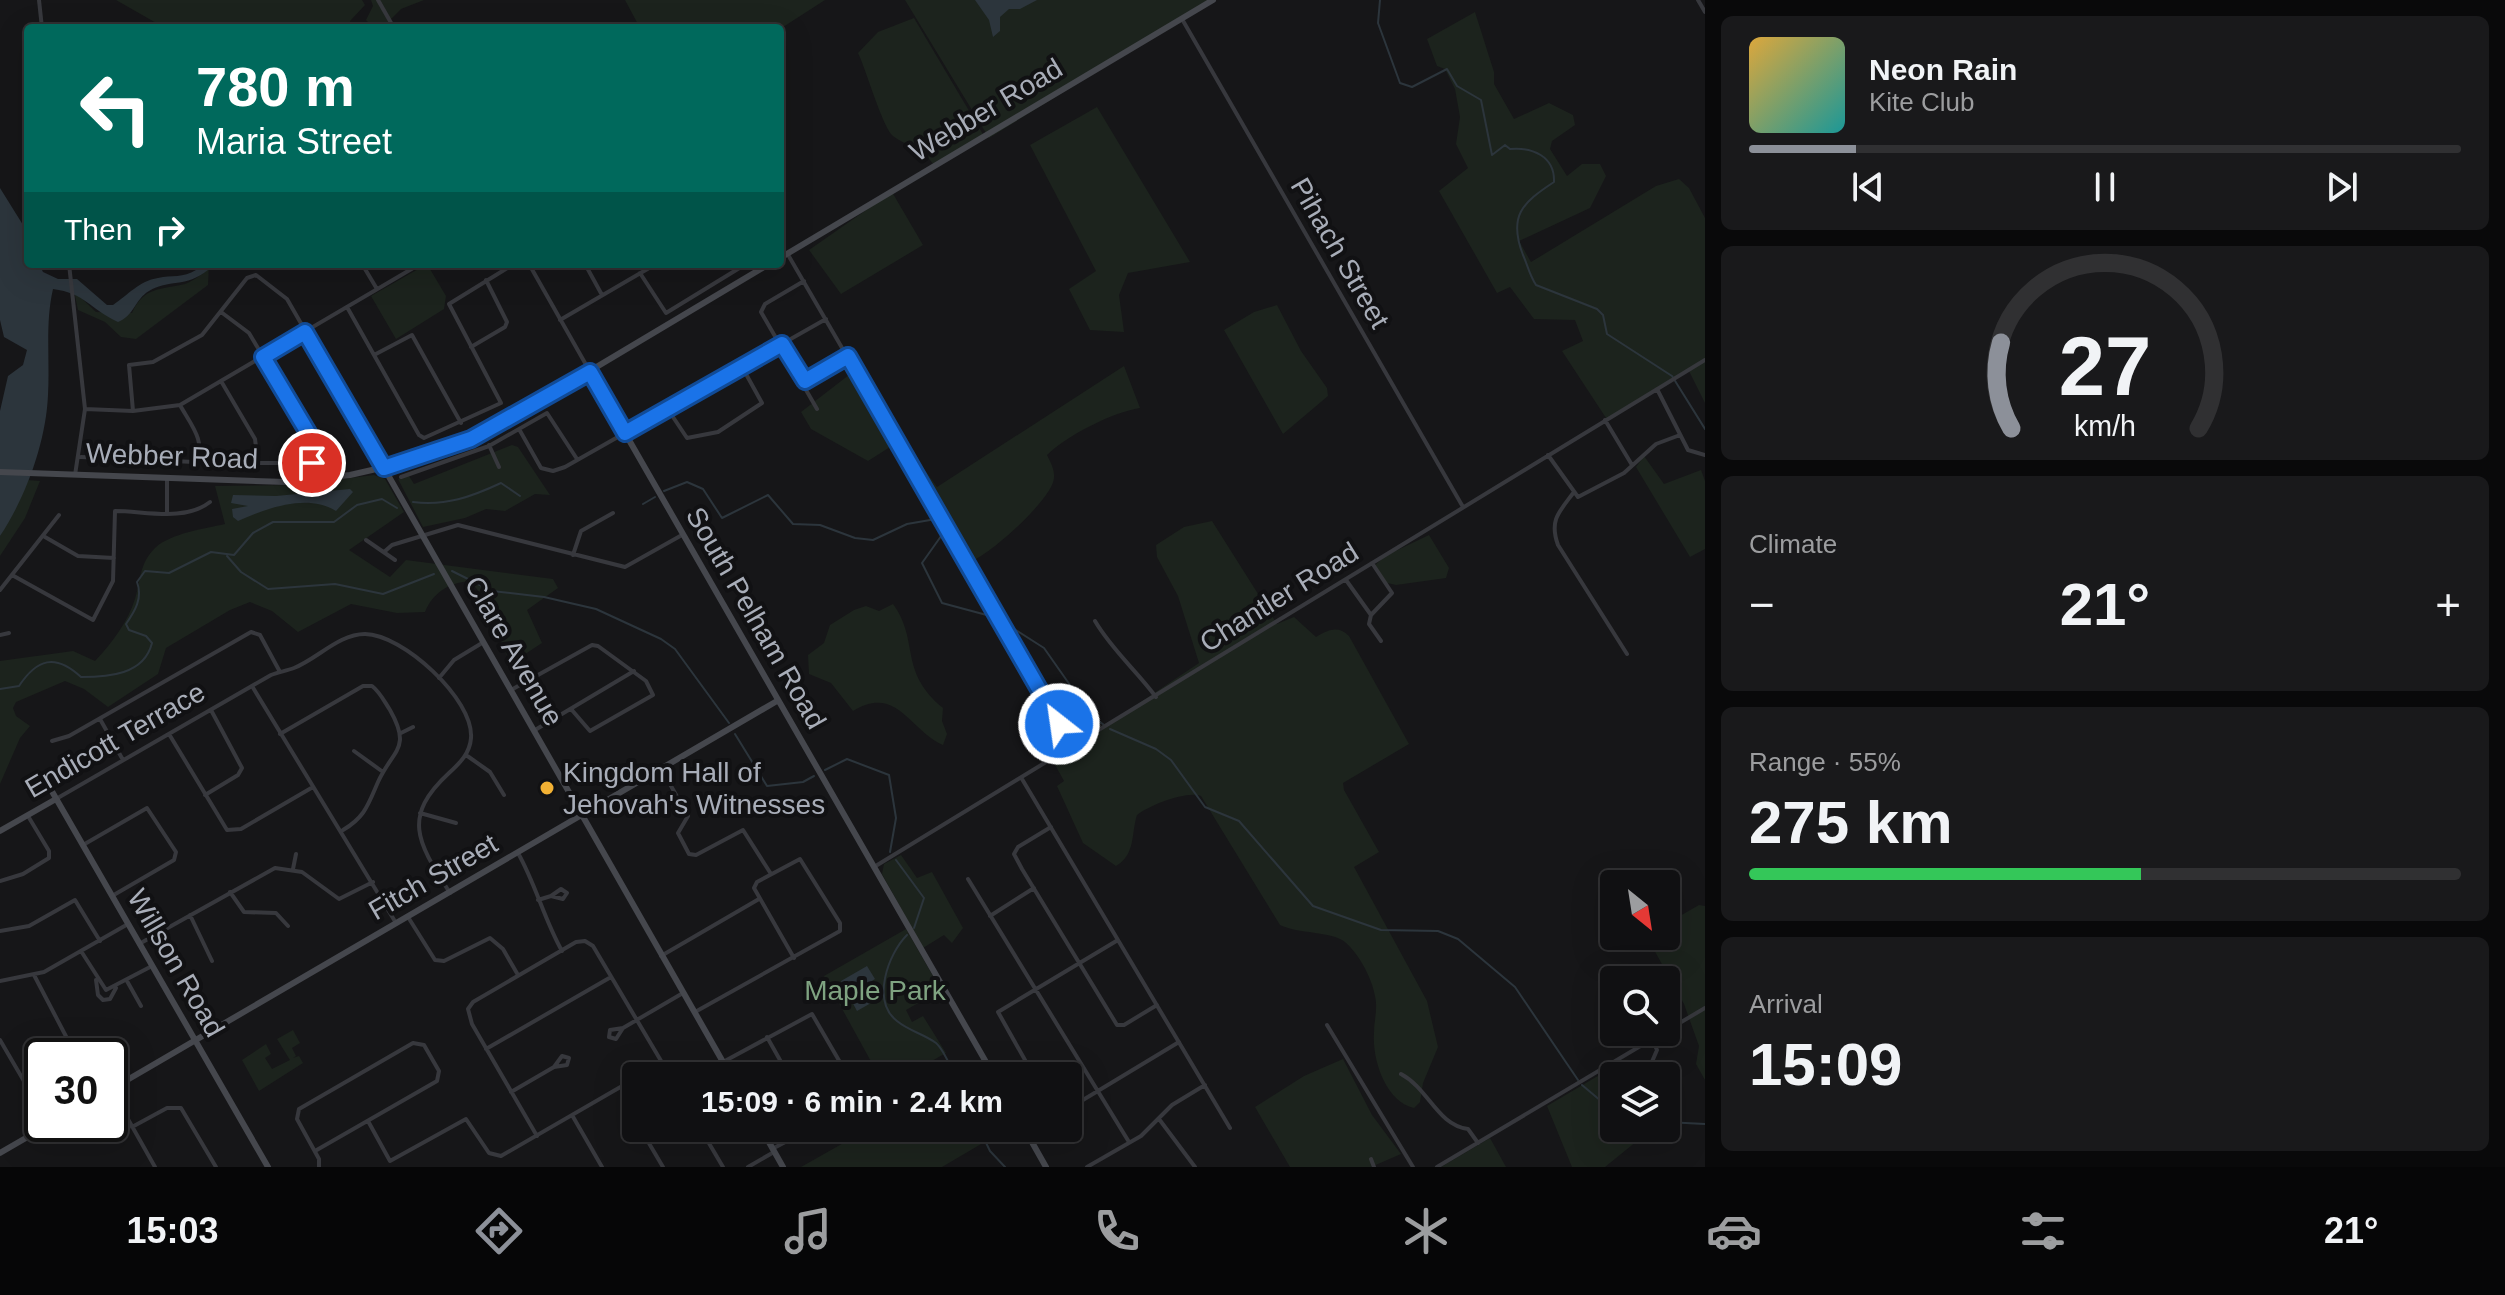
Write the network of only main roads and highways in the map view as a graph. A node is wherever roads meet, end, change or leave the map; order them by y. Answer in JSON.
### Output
{"nodes":[{"id":1,"x":1213,"y":0,"type":"edge"},
{"id":2,"x":784,"y":255,"type":"edge"},
{"id":3,"x":762,"y":268,"type":"edge"},
{"id":4,"x":590,"y":372,"type":"junction"},
{"id":5,"x":384,"y":468,"type":"junction"},
{"id":6,"x":0,"y":472,"type":"edge"},
{"id":7,"x":777,"y":701,"type":"junction"},
{"id":8,"x":46,"y":781,"type":"dead end"},
{"id":9,"x":56,"y":799,"type":"junction"},
{"id":10,"x":581,"y":816,"type":"junction"},
{"id":11,"x":0,"y":831,"type":"edge"},
{"id":12,"x":195,"y":1040,"type":"junction"},
{"id":13,"x":723,"y":1062,"type":"edge"},
{"id":14,"x":986,"y":1062,"type":"edge"},
{"id":15,"x":128,"y":1079,"type":"edge"},
{"id":16,"x":24,"y":1138,"type":"edge"},
{"id":17,"x":769,"y":1142,"type":"edge"},
{"id":18,"x":1032,"y":1142,"type":"edge"},
{"id":19,"x":3,"y":1149,"type":"edge"},
{"id":20,"x":268,"y":1167,"type":"edge"},
{"id":21,"x":783,"y":1167,"type":"edge"},
{"id":22,"x":1046,"y":1167,"type":"edge"}],
"edges":[{"from":1,"to":2,"type":"main road","name":"Webber Road"},
{"from":3,"to":4,"type":"main road","name":"Webber Road"},
{"from":4,"to":5,"type":"main road","name":"Webber Road"},
{"from":4,"to":7,"type":"main road","name":"South Pelham Road"},
{"from":5,"to":6,"type":"main road","name":"Webber Road"},
{"from":5,"to":10,"type":"main road","name":"Clare Avenue"},
{"from":7,"to":10,"type":"main road","name":"Fitch Street"},
{"from":7,"to":14,"type":"main road","name":"South Pelham Road"},
{"from":8,"to":9,"type":"main road","name":"Willson Road"},
{"from":9,"to":11,"type":"main road","name":"Endicott Terrace"},
{"from":9,"to":12,"type":"main road","name":"Willson Road"},
{"from":10,"to":12,"type":"main road","name":"Fitch Street"},
{"from":10,"to":13,"type":"main road","name":"Clare Avenue"},
{"from":12,"to":15,"type":"main road","name":"Fitch Street"},
{"from":12,"to":20,"type":"main road","name":"Willson Road"},
{"from":16,"to":19,"type":"main road"},
{"from":17,"to":21,"type":"main road"},
{"from":18,"to":22,"type":"main road"}]}
